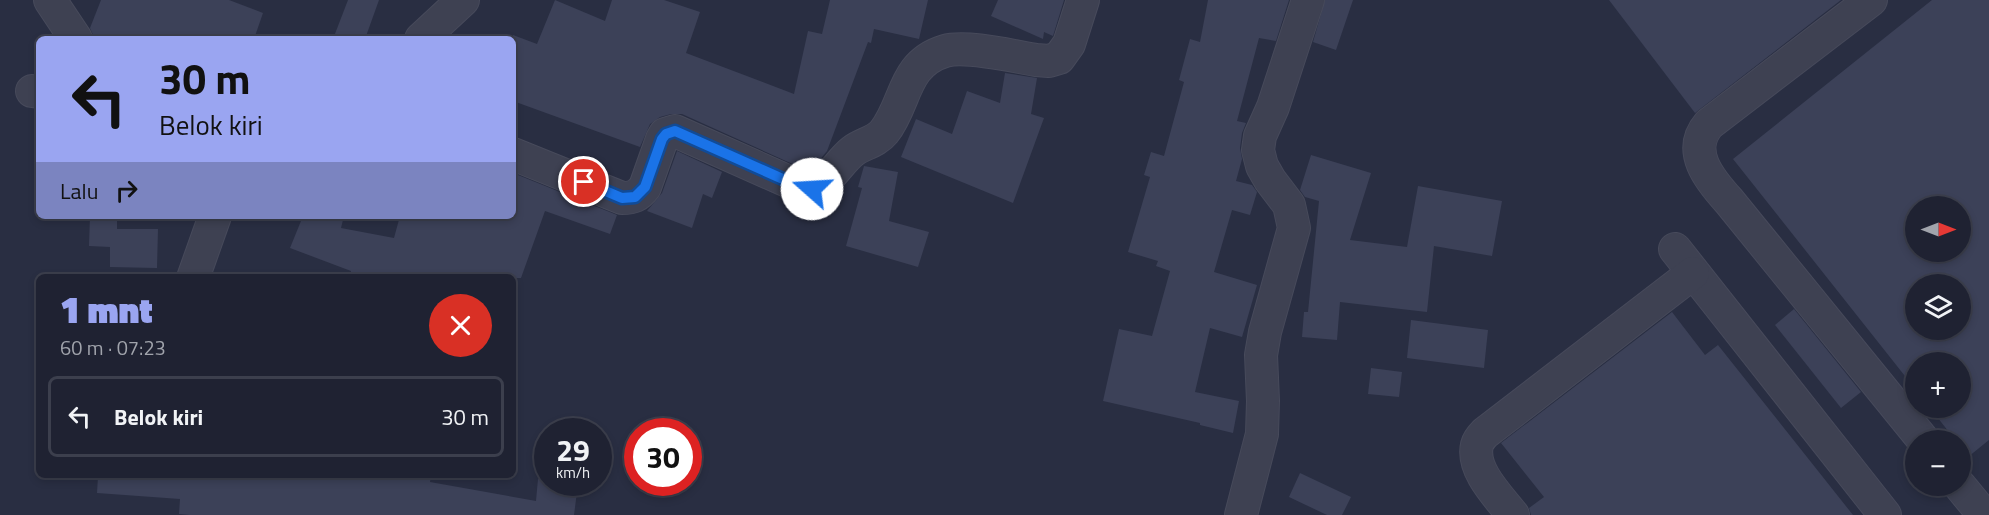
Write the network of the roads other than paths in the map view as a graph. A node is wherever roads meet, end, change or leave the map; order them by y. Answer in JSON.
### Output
{"nodes":[{"id":1,"x":50,"y":0,"type":"edge"},
{"id":2,"x":463,"y":0,"type":"edge"},
{"id":3,"x":1083,"y":0,"type":"edge"},
{"id":4,"x":1308,"y":0,"type":"edge"},
{"id":5,"x":1871,"y":0,"type":"edge"},
{"id":6,"x":74,"y":36,"type":"edge"},
{"id":7,"x":424,"y":36,"type":"edge"},
{"id":8,"x":516,"y":155,"type":"edge"},
{"id":9,"x":214,"y":219,"type":"edge"},
{"id":10,"x":195,"y":274,"type":"edge"},
{"id":11,"x":1915,"y":430,"type":"edge"},
{"id":12,"x":1970,"y":496,"type":"edge"},
{"id":13,"x":1984,"y":510,"type":"edge"},
{"id":14,"x":1241,"y":515,"type":"edge"},
{"id":15,"x":1513,"y":515,"type":"edge"},
{"id":16,"x":1885,"y":515,"type":"edge"}],
"edges":[{"from":1,"to":6,"type":"street"},
{"from":2,"to":7,"type":"street"},
{"from":3,"to":8,"type":"street"},
{"from":4,"to":14,"type":"street"},
{"from":5,"to":11,"type":"street"},
{"from":9,"to":10,"type":"street"},
{"from":12,"to":13,"type":"street"},
{"from":15,"to":16,"type":"street"}]}
